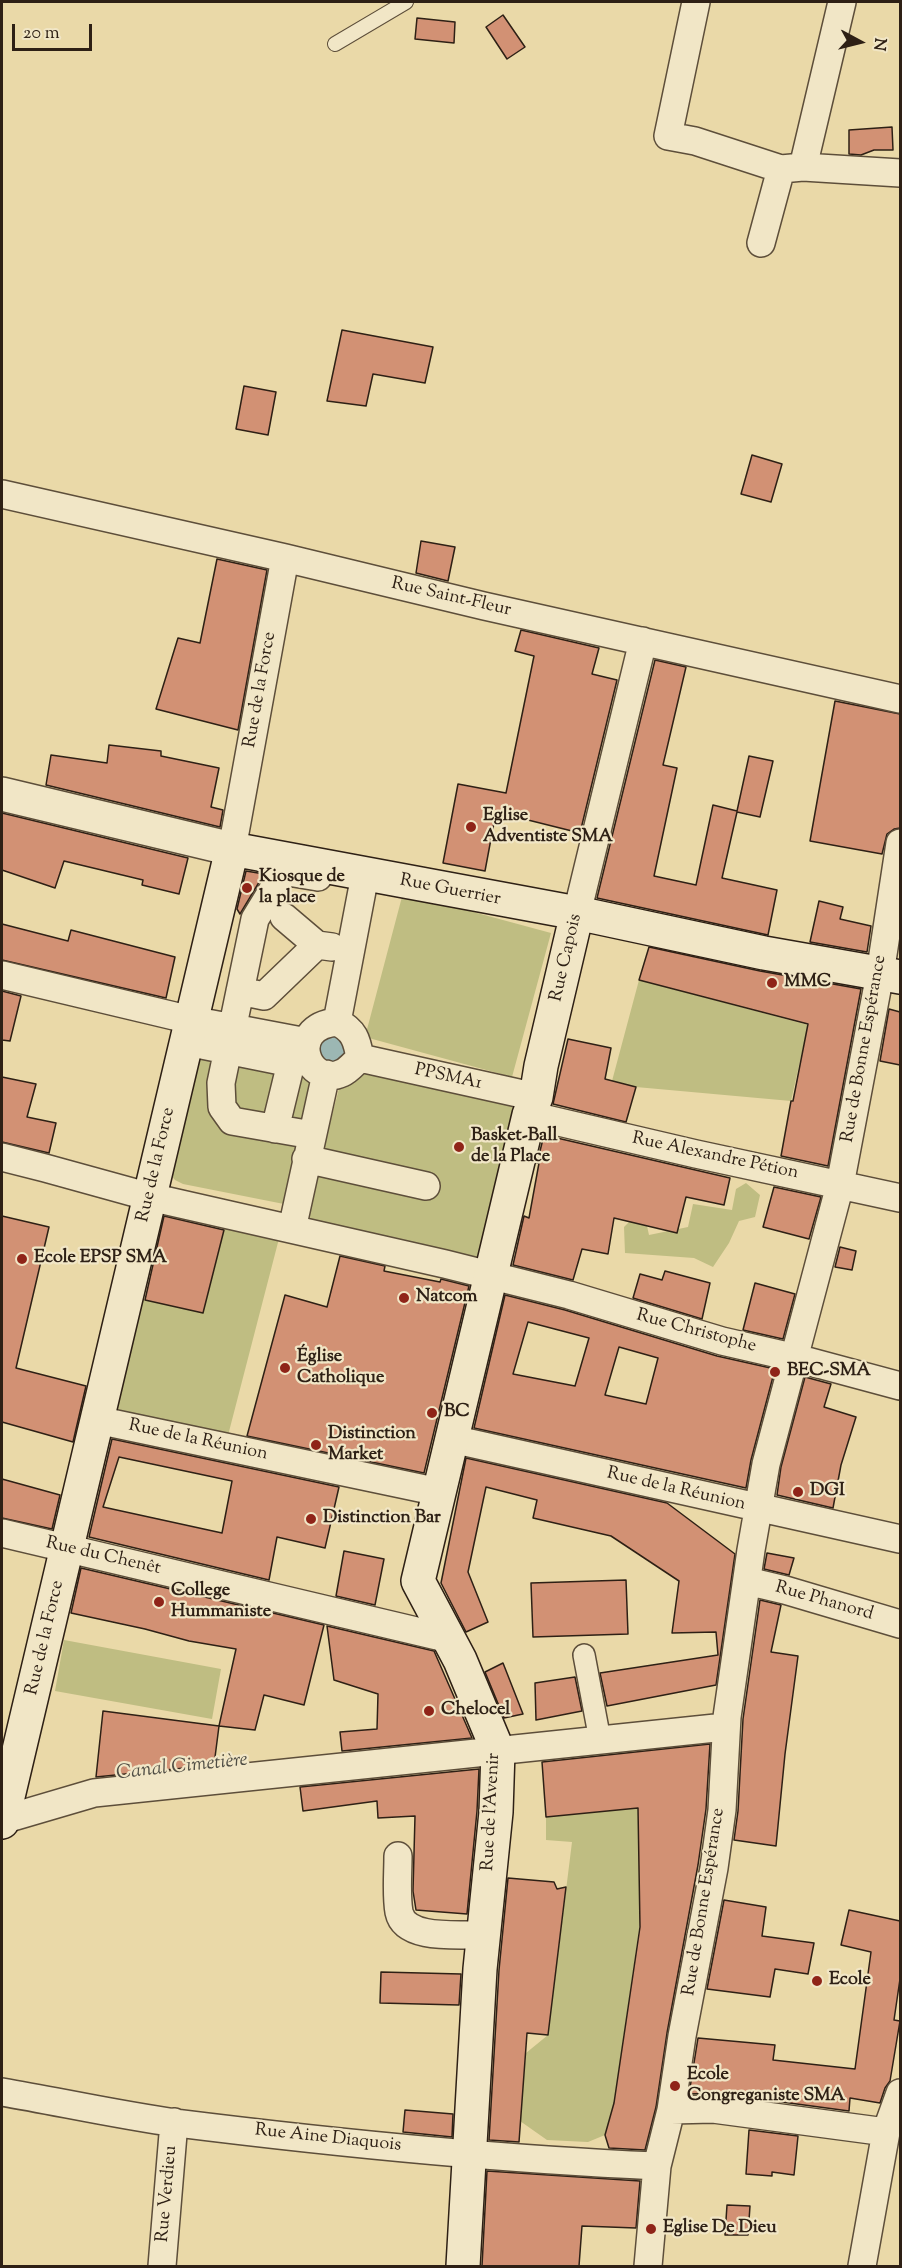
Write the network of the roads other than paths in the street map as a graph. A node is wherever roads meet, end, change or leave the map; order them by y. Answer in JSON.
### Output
{"nodes":[{"id":1,"x":406,"y":2,"type":"edge"},
{"id":2,"x":696,"y":2,"type":"edge"},
{"id":3,"x":842,"y":2,"type":"edge"},
{"id":4,"x":335,"y":44,"type":"dead end"},
{"id":5,"x":792,"y":168,"type":"junction"},
{"id":6,"x":900,"y":173,"type":"edge"},
{"id":7,"x":761,"y":243,"type":"dead end"},
{"id":8,"x":2,"y":494,"type":"edge"},
{"id":9,"x":285,"y":558,"type":"junction"},
{"id":10,"x":643,"y":641,"type":"junction"},
{"id":11,"x":900,"y":699,"type":"edge"},
{"id":12,"x":2,"y":794,"type":"edge"},
{"id":13,"x":900,"y":843,"type":"edge"},
{"id":14,"x":232,"y":849,"type":"junction"},
{"id":15,"x":364,"y":880,"type":"junction"},
{"id":16,"x":577,"y":914,"type":"junction"},
{"id":17,"x":284,"y":917,"type":"dead end"},
{"id":18,"x":317,"y":945,"type":"junction"},
{"id":19,"x":350,"y":950,"type":"junction"},
{"id":20,"x":2,"y":975,"type":"edge"},
{"id":21,"x":890,"y":975,"type":"edge"},
{"id":22,"x":240,"y":991,"type":"junction"},
{"id":23,"x":337,"y":1022,"type":"junction"},
{"id":24,"x":189,"y":1031,"type":"junction"},
{"id":25,"x":230,"y":1040,"type":"junction"},
{"id":26,"x":360,"y":1058,"type":"junction"},
{"id":27,"x":308,"y":1060,"type":"junction"},
{"id":28,"x":533,"y":1106,"type":"junction"},
{"id":29,"x":275,"y":1129,"type":"junction"},
{"id":30,"x":309,"y":1147,"type":"junction"},
{"id":31,"x":2,"y":1157,"type":"edge"},
{"id":32,"x":840,"y":1185,"type":"junction"},
{"id":33,"x":426,"y":1186,"type":"dead end"},
{"id":34,"x":150,"y":1197,"type":"junction"},
{"id":35,"x":900,"y":1198,"type":"edge"},
{"id":36,"x":292,"y":1229,"type":"junction"},
{"id":37,"x":491,"y":1275,"type":"junction"},
{"id":38,"x":796,"y":1358,"type":"junction"},
{"id":39,"x":900,"y":1386,"type":"edge"},
{"id":40,"x":97,"y":1420,"type":"junction"},
{"id":41,"x":452,"y":1439,"type":"junction"},
{"id":42,"x":439,"y":1492,"type":"junction"},
{"id":43,"x":757,"y":1508,"type":"junction"},
{"id":44,"x":2,"y":1533,"type":"edge"},
{"id":45,"x":900,"y":1539,"type":"edge"},
{"id":46,"x":67,"y":1549,"type":"junction"},
{"id":47,"x":747,"y":1581,"type":"junction"},
{"id":48,"x":900,"y":1623,"type":"edge"},
{"id":49,"x":450,"y":1639,"type":"junction"},
{"id":50,"x":584,"y":1655,"type":"dead end"},
{"id":51,"x":725,"y":1727,"type":"junction"},
{"id":52,"x":600,"y":1740,"type":"junction"},
{"id":53,"x":498,"y":1751,"type":"junction"},
{"id":54,"x":7,"y":1767,"type":"edge"},
{"id":55,"x":2,"y":1821,"type":"edge"},
{"id":56,"x":398,"y":1856,"type":"dead end"},
{"id":57,"x":483,"y":1935,"type":"junction"},
{"id":58,"x":2,"y":2092,"type":"edge"},
{"id":59,"x":900,"y":2095,"type":"edge"},
{"id":60,"x":671,"y":2110,"type":"junction"},
{"id":61,"x":174,"y":2122,"type":"junction"},
{"id":62,"x":886,"y":2132,"type":"junction"},
{"id":63,"x":469,"y":2155,"type":"junction"},
{"id":64,"x":657,"y":2166,"type":"junction"},
{"id":65,"x":162,"y":2266,"type":"edge"},
{"id":66,"x":463,"y":2266,"type":"edge"},
{"id":67,"x":648,"y":2266,"type":"edge"},
{"id":68,"x":862,"y":2266,"type":"edge"}],
"edges":[{"from":1,"to":4,"type":"lane"},
{"from":2,"to":5,"type":"street"},
{"from":3,"to":5,"type":"street"},
{"from":5,"to":6,"type":"street"},
{"from":5,"to":7,"type":"street"},
{"from":8,"to":9,"type":"street","name":"Rue Saint-Fleur"},
{"from":9,"to":10,"type":"street","name":"Rue Saint-Fleur"},
{"from":9,"to":14,"type":"street","name":"Rue de la Force"},
{"from":10,"to":11,"type":"street","name":"Rue Saint-Fleur"},
{"from":10,"to":16,"type":"street","name":"Rue Capois"},
{"from":12,"to":14,"type":"main road","name":"Rue Guerrier"},
{"from":13,"to":21,"type":"street","name":"Rue de Bonne Espérance"},
{"from":14,"to":15,"type":"main road","name":"Rue Guerrier"},
{"from":14,"to":24,"type":"main road","name":"Rue de la Force"},
{"from":15,"to":16,"type":"main road","name":"Rue Guerrier"},
{"from":15,"to":19,"type":"street"},
{"from":15,"to":22,"type":"street"},
{"from":16,"to":21,"type":"main road","name":"Rue Guerrier"},
{"from":16,"to":28,"type":"main road","name":"Rue Capois"},
{"from":17,"to":18,"type":"street"},
{"from":18,"to":19,"type":"street"},
{"from":18,"to":22,"type":"street"},
{"from":19,"to":23,"type":"street"},
{"from":20,"to":24,"type":"street"},
{"from":21,"to":32,"type":"street","name":"Rue de Bonne Espérance"},
{"from":22,"to":25,"type":"street"},
{"from":23,"to":26,"type":"street"},
{"from":23,"to":27,"type":"street"},
{"from":24,"to":25,"type":"street"},
{"from":24,"to":34,"type":"main road","name":"Rue de la Force"},
{"from":25,"to":27,"type":"street"},
{"from":25,"to":29,"type":"street"},
{"from":26,"to":27,"type":"street"},
{"from":26,"to":28,"type":"street","name":"PPSMA1"},
{"from":27,"to":29,"type":"street"},
{"from":27,"to":30,"type":"street"},
{"from":28,"to":32,"type":"street","name":"Rue Alexandre Pétion"},
{"from":28,"to":37,"type":"main road","name":"Rue Capois"},
{"from":29,"to":30,"type":"street"},
{"from":30,"to":33,"type":"street"},
{"from":30,"to":36,"type":"street"},
{"from":31,"to":34,"type":"street","name":"Rue Christophe"},
{"from":32,"to":35,"type":"street","name":"Rue Alexandre Pétion"},
{"from":32,"to":38,"type":"street","name":"Rue de Bonne Espérance"},
{"from":34,"to":36,"type":"street","name":"Rue Christophe"},
{"from":34,"to":40,"type":"main road","name":"Rue de la Force"},
{"from":36,"to":37,"type":"street","name":"Rue Christophe"},
{"from":37,"to":38,"type":"street","name":"Rue Christophe"},
{"from":37,"to":41,"type":"main road","name":"Rue de l'Avenir"},
{"from":38,"to":39,"type":"street","name":"Rue Christophe"},
{"from":38,"to":43,"type":"street","name":"Rue de Bonne Espérance"},
{"from":40,"to":42,"type":"street","name":"Rue de la Réunion"},
{"from":40,"to":46,"type":"main road","name":"Rue de la Force"},
{"from":41,"to":42,"type":"main road","name":"Rue de l'Avenir"},
{"from":41,"to":43,"type":"street","name":"Rue de la Réunion"},
{"from":42,"to":49,"type":"main road","name":"Rue de l'Avenir"},
{"from":43,"to":45,"type":"street","name":"Rue de la Réunion"},
{"from":43,"to":47,"type":"street","name":"Rue de Bonne Espérance"},
{"from":44,"to":46,"type":"street","name":"Rue du Chenêt"},
{"from":46,"to":49,"type":"street","name":"Rue du Chenêt"},
{"from":46,"to":54,"type":"main road","name":"Rue de la Force"},
{"from":47,"to":48,"type":"street","name":"Rue Phanord"},
{"from":47,"to":51,"type":"street","name":"Rue de Bonne Espérance"},
{"from":49,"to":53,"type":"main road","name":"Rue de l'Avenir"},
{"from":50,"to":52,"type":"street"},
{"from":51,"to":52,"type":"street"},
{"from":51,"to":60,"type":"street","name":"Rue de Bonne Espérance"},
{"from":52,"to":53,"type":"street"},
{"from":53,"to":55,"type":"street"},
{"from":53,"to":57,"type":"main road","name":"Rue de l'Avenir"},
{"from":54,"to":55,"type":"main road","name":"Rue de la Force"},
{"from":56,"to":57,"type":"street"},
{"from":57,"to":63,"type":"main road","name":"Rue de l'Avenir"},
{"from":58,"to":61,"type":"street","name":"Rue Aine Diaquois"},
{"from":59,"to":62,"type":"street"},
{"from":60,"to":62,"type":"street"},
{"from":60,"to":64,"type":"street","name":"Rue de Bonne Espérance"},
{"from":61,"to":63,"type":"street","name":"Rue Aine Diaquois"},
{"from":61,"to":65,"type":"street","name":"Rue Verdieu"},
{"from":62,"to":68,"type":"street"},
{"from":63,"to":64,"type":"street","name":"Rue Aine Diaquois"},
{"from":63,"to":66,"type":"main road","name":"Rue de l'Avenir"},
{"from":64,"to":67,"type":"street","name":"Rue de Bonne Espérance"}]}
